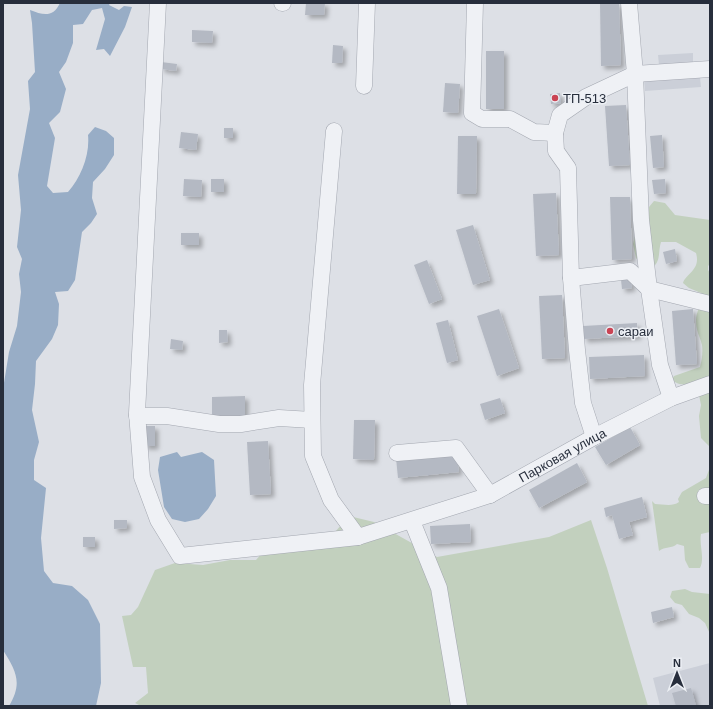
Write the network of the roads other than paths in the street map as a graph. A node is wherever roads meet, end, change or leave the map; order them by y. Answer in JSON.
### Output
{"nodes":[{"id":1,"x":158,"y":3,"type":"edge"},
{"id":2,"x":368,"y":3,"type":"edge"},
{"id":3,"x":475,"y":3,"type":"edge"},
{"id":4,"x":629,"y":3,"type":"edge"},
{"id":5,"x":710,"y":69,"type":"edge"},
{"id":6,"x":635,"y":74,"type":"junction"},
{"id":7,"x":364,"y":86,"type":"dead end"},
{"id":8,"x":334,"y":131,"type":"dead end"},
{"id":9,"x":555,"y":133,"type":"junction"},
{"id":10,"x":571,"y":278,"type":"junction"},
{"id":11,"x":649,"y":289,"type":"junction"},
{"id":12,"x":710,"y":304,"type":"edge"},
{"id":13,"x":710,"y":384,"type":"edge"},
{"id":14,"x":671,"y":398,"type":"junction"},
{"id":15,"x":137,"y":416,"type":"junction"},
{"id":16,"x":312,"y":420,"type":"junction"},
{"id":17,"x":594,"y":437,"type":"junction"},
{"id":18,"x":397,"y":453,"type":"dead end"},
{"id":19,"x":490,"y":495,"type":"junction"},
{"id":20,"x":412,"y":521,"type":"junction"},
{"id":21,"x":358,"y":537,"type":"junction"},
{"id":22,"x":459,"y":706,"type":"edge"}],
"edges":[{"from":1,"to":15,"type":"street"},
{"from":2,"to":7,"type":"street"},
{"from":3,"to":9,"type":"street"},
{"from":4,"to":6,"type":"street"},
{"from":5,"to":6,"type":"street"},
{"from":6,"to":9,"type":"street"},
{"from":6,"to":11,"type":"street"},
{"from":8,"to":16,"type":"street"},
{"from":9,"to":10,"type":"street"},
{"from":10,"to":11,"type":"street"},
{"from":10,"to":17,"type":"street"},
{"from":11,"to":12,"type":"street"},
{"from":11,"to":14,"type":"street"},
{"from":13,"to":14,"type":"street","name":"Парковая улица"},
{"from":14,"to":17,"type":"street","name":"Парковая улица"},
{"from":15,"to":16,"type":"street"},
{"from":15,"to":21,"type":"street","name":"Парковая улица"},
{"from":16,"to":21,"type":"street"},
{"from":17,"to":19,"type":"street","name":"Парковая улица"},
{"from":18,"to":19,"type":"street"},
{"from":19,"to":20,"type":"street","name":"Парковая улица"},
{"from":20,"to":21,"type":"street","name":"Парковая улица"},
{"from":20,"to":22,"type":"street"}]}
